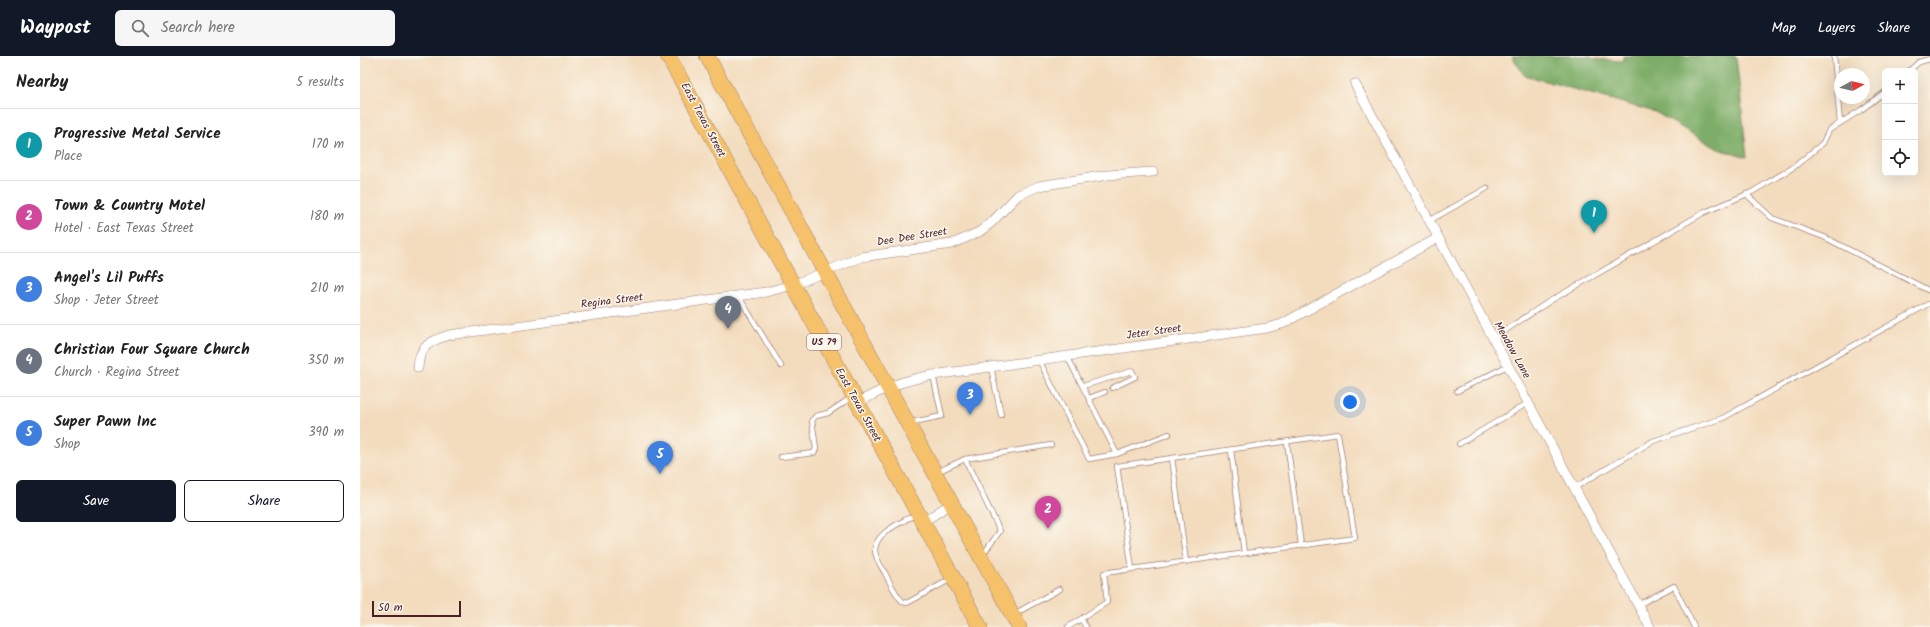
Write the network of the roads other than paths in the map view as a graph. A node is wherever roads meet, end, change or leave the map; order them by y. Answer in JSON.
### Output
{"nodes":[{"id":1,"x":668,"y":56,"type":"edge"},
{"id":2,"x":707,"y":56,"type":"edge"},
{"id":3,"x":1834,"y":56,"type":"edge"},
{"id":4,"x":1930,"y":59,"type":"edge"},
{"id":5,"x":1913,"y":68,"type":"edge"},
{"id":6,"x":1355,"y":84,"type":"dead end"},
{"id":7,"x":1882,"y":94,"type":"edge"},
{"id":8,"x":1840,"y":123,"type":"junction"},
{"id":9,"x":1153,"y":172,"type":"dead end"},
{"id":10,"x":1487,"y":188,"type":"dead end"},
{"id":11,"x":1746,"y":194,"type":"junction"},
{"id":12,"x":1429,"y":221,"type":"junction"},
{"id":13,"x":1438,"y":238,"type":"junction"},
{"id":14,"x":826,"y":272,"type":"junction"},
{"id":15,"x":793,"y":285,"type":"junction"},
{"id":16,"x":1930,"y":290,"type":"edge"},
{"id":17,"x":739,"y":297,"type":"junction"},
{"id":18,"x":1930,"y":303,"type":"edge"},
{"id":19,"x":1492,"y":339,"type":"junction"},
{"id":20,"x":1068,"y":356,"type":"junction"},
{"id":21,"x":1038,"y":360,"type":"junction"},
{"id":22,"x":781,"y":366,"type":"dead end"},
{"id":23,"x":1507,"y":366,"type":"junction"},
{"id":24,"x":991,"y":367,"type":"junction"},
{"id":25,"x":418,"y":368,"type":"dead end"},
{"id":26,"x":933,"y":375,"type":"junction"},
{"id":27,"x":888,"y":386,"type":"junction"},
{"id":28,"x":1083,"y":386,"type":"junction"},
{"id":29,"x":1112,"y":388,"type":"dead end"},
{"id":30,"x":1457,"y":391,"type":"dead end"},
{"id":31,"x":1105,"y":392,"type":"dead end"},
{"id":32,"x":1089,"y":398,"type":"junction"},
{"id":33,"x":856,"y":400,"type":"junction"},
{"id":34,"x":1528,"y":403,"type":"junction"},
{"id":35,"x":1001,"y":415,"type":"dead end"},
{"id":36,"x":908,"y":423,"type":"junction"},
{"id":37,"x":1169,"y":434,"type":"dead end"},
{"id":38,"x":1287,"y":442,"type":"junction"},
{"id":39,"x":1458,"y":444,"type":"dead end"},
{"id":40,"x":1051,"y":445,"type":"dead end"},
{"id":41,"x":1231,"y":450,"type":"junction"},
{"id":42,"x":1117,"y":454,"type":"junction"},
{"id":43,"x":781,"y":458,"type":"dead end"},
{"id":44,"x":1172,"y":458,"type":"junction"},
{"id":45,"x":965,"y":459,"type":"junction"},
{"id":46,"x":936,"y":473,"type":"junction"},
{"id":47,"x":1574,"y":488,"type":"junction"},
{"id":48,"x":952,"y":504,"type":"junction"},
{"id":49,"x":920,"y":518,"type":"junction"},
{"id":50,"x":1301,"y":545,"type":"junction"},
{"id":51,"x":1244,"y":553,"type":"junction"},
{"id":52,"x":982,"y":558,"type":"junction"},
{"id":53,"x":1186,"y":562,"type":"junction"},
{"id":54,"x":1132,"y":569,"type":"junction"},
{"id":55,"x":1099,"y":573,"type":"dead end"},
{"id":56,"x":1104,"y":573,"type":"junction"},
{"id":57,"x":953,"y":578,"type":"junction"},
{"id":58,"x":1060,"y":589,"type":"dead end"},
{"id":59,"x":1638,"y":605,"type":"junction"},
{"id":60,"x":1081,"y":619,"type":"junction"},
{"id":61,"x":1016,"y":621,"type":"edge"},
{"id":62,"x":980,"y":627,"type":"edge"},
{"id":63,"x":1068,"y":627,"type":"edge"},
{"id":64,"x":1086,"y":627,"type":"edge"},
{"id":65,"x":1650,"y":627,"type":"edge"},
{"id":66,"x":1694,"y":627,"type":"edge"}],
"edges":[{"from":1,"to":15,"type":"main road","name":"East Texas Street","number":"US 79"},
{"from":2,"to":14,"type":"main road","number":"US 79"},
{"from":3,"to":8,"type":"lane"},
{"from":4,"to":5,"type":"lane"},
{"from":6,"to":12,"type":"street","name":"Meadow Lane"},
{"from":7,"to":8,"type":"lane"},
{"from":8,"to":11,"type":"lane"},
{"from":9,"to":14,"type":"street","name":"Dee Dee Street"},
{"from":10,"to":12,"type":"lane"},
{"from":11,"to":16,"type":"lane"},
{"from":11,"to":19,"type":"lane"},
{"from":12,"to":13,"type":"street","name":"Meadow Lane"},
{"from":13,"to":19,"type":"street","name":"Meadow Lane"},
{"from":13,"to":20,"type":"street","name":"Jeter Street"},
{"from":14,"to":15,"type":"street","name":"Regina Street"},
{"from":14,"to":27,"type":"main road","number":"US 79"},
{"from":15,"to":17,"type":"street","name":"Regina Street"},
{"from":15,"to":33,"type":"main road","name":"East Texas Street","number":"US 79"},
{"from":17,"to":22,"type":"lane"},
{"from":17,"to":25,"type":"street","name":"Regina Street"},
{"from":18,"to":47,"type":"lane"},
{"from":19,"to":23,"type":"street","name":"Meadow Lane"},
{"from":20,"to":21,"type":"street","name":"Jeter Street"},
{"from":20,"to":28,"type":"lane"},
{"from":21,"to":24,"type":"street","name":"Jeter Street"},
{"from":21,"to":42,"type":"lane"},
{"from":23,"to":30,"type":"lane"},
{"from":23,"to":34,"type":"street","name":"Meadow Lane"},
{"from":24,"to":26,"type":"street","name":"Jeter Street"},
{"from":24,"to":35,"type":"lane"},
{"from":26,"to":27,"type":"street","name":"Jeter Street"},
{"from":26,"to":36,"type":"lane"},
{"from":27,"to":33,"type":"street","name":"Jeter Street"},
{"from":27,"to":36,"type":"main road","number":"US 79"},
{"from":28,"to":29,"type":"lane"},
{"from":28,"to":32,"type":"lane"},
{"from":31,"to":32,"type":"lane"},
{"from":32,"to":42,"type":"lane"},
{"from":33,"to":43,"type":"lane"},
{"from":33,"to":49,"type":"main road","name":"East Texas Street","number":"US 79"},
{"from":34,"to":39,"type":"lane"},
{"from":34,"to":47,"type":"street","name":"Meadow Lane"},
{"from":36,"to":46,"type":"main road","number":"US 79"},
{"from":37,"to":42,"type":"lane"},
{"from":38,"to":41,"type":"lane"},
{"from":38,"to":50,"type":"lane"},
{"from":38,"to":50,"type":"lane"},
{"from":40,"to":45,"type":"lane"},
{"from":41,"to":44,"type":"lane"},
{"from":41,"to":51,"type":"lane"},
{"from":44,"to":53,"type":"lane"},
{"from":44,"to":54,"type":"lane"},
{"from":45,"to":46,"type":"lane"},
{"from":45,"to":52,"type":"lane"},
{"from":46,"to":48,"type":"main road","number":"US 79"},
{"from":47,"to":59,"type":"street","name":"Meadow Lane"},
{"from":48,"to":49,"type":"street"},
{"from":48,"to":52,"type":"main road","number":"US 79"},
{"from":49,"to":57,"type":"main road","name":"East Texas Street","number":"US 79"},
{"from":49,"to":57,"type":"lane"},
{"from":50,"to":51,"type":"lane"},
{"from":51,"to":53,"type":"lane"},
{"from":52,"to":61,"type":"main road","number":"US 79"},
{"from":53,"to":54,"type":"lane"},
{"from":54,"to":56,"type":"lane"},
{"from":55,"to":56,"type":"lane"},
{"from":56,"to":60,"type":"lane"},
{"from":57,"to":62,"type":"main road","name":"East Texas Street","number":"US 79"},
{"from":58,"to":61,"type":"lane"},
{"from":59,"to":65,"type":"street","name":"Meadow Lane"},
{"from":59,"to":66,"type":"lane"},
{"from":60,"to":63,"type":"lane"},
{"from":60,"to":64,"type":"lane"}]}
